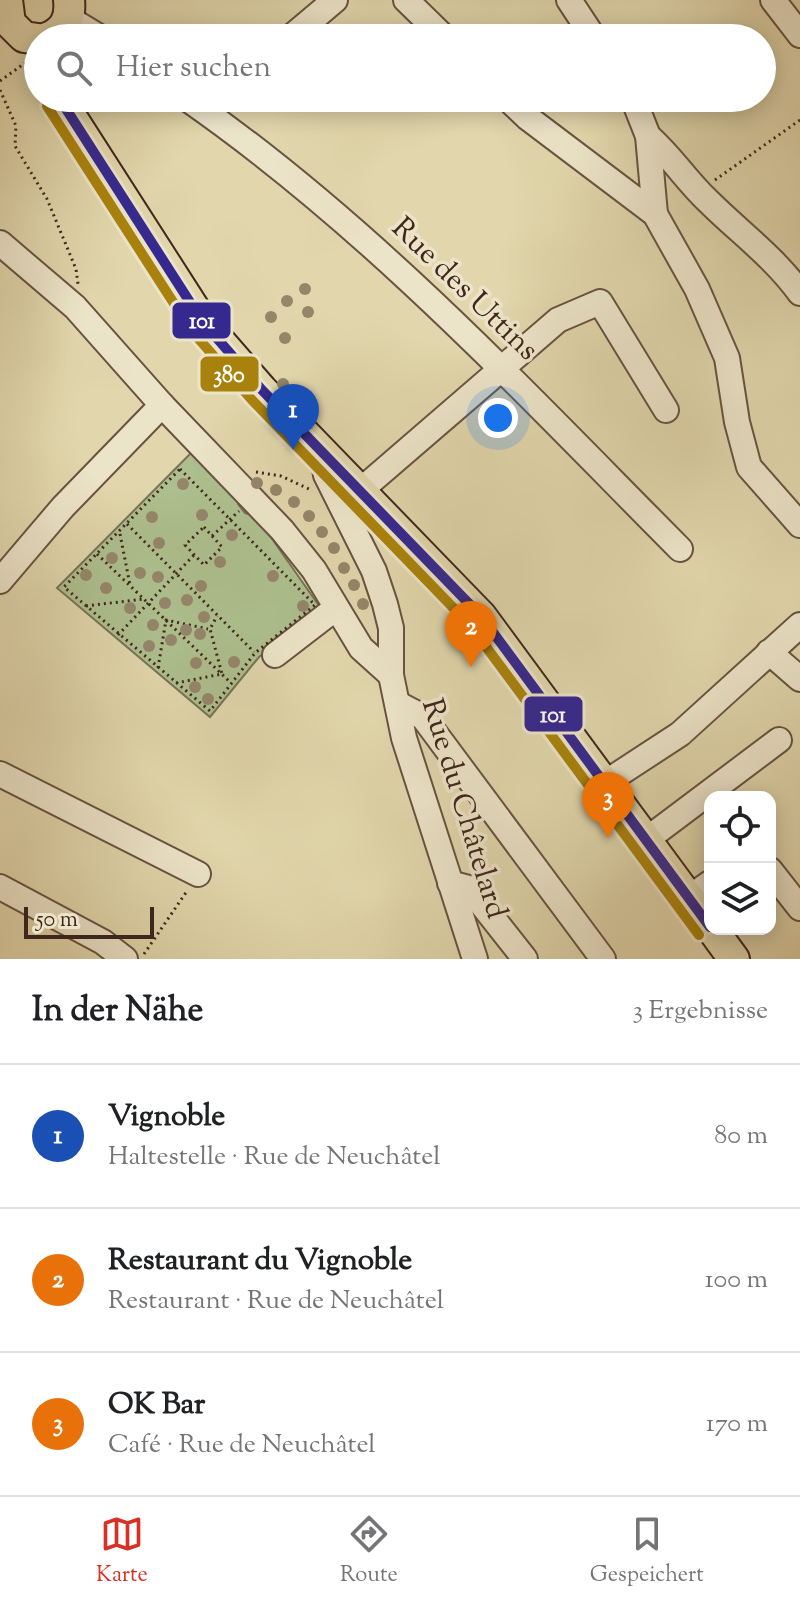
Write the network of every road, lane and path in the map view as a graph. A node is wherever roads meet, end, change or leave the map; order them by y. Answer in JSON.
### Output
{"nodes":[{"id":1,"x":7,"y":0,"type":"edge"},
{"id":2,"x":335,"y":0,"type":"edge"},
{"id":3,"x":406,"y":0,"type":"edge"},
{"id":4,"x":569,"y":0,"type":"edge"},
{"id":5,"x":773,"y":0,"type":"edge"},
{"id":6,"x":307,"y":24,"type":"edge"},
{"id":7,"x":431,"y":24,"type":"edge"},
{"id":8,"x":585,"y":24,"type":"edge"},
{"id":9,"x":800,"y":35,"type":"edge"},
{"id":10,"x":24,"y":37,"type":"edge"},
{"id":11,"x":24,"y":57,"type":"edge"},
{"id":12,"x":0,"y":81,"type":"edge"},
{"id":13,"x":0,"y":90,"type":"edge"},
{"id":14,"x":68,"y":112,"type":"edge"},
{"id":15,"x":216,"y":112,"type":"edge"},
{"id":16,"x":522,"y":112,"type":"edge"},
{"id":17,"x":639,"y":112,"type":"edge"},
{"id":18,"x":800,"y":120,"type":"edge"},
{"id":19,"x":648,"y":136,"type":"junction"},
{"id":20,"x":699,"y":191,"type":"junction"},
{"id":21,"x":655,"y":214,"type":"junction"},
{"id":22,"x":0,"y":243,"type":"edge"},
{"id":23,"x":800,"y":293,"type":"edge"},
{"id":24,"x":75,"y":307,"type":"junction"},
{"id":25,"x":501,"y":368,"type":"junction"},
{"id":26,"x":162,"y":405,"type":"junction"},
{"id":27,"x":666,"y":410,"type":"dead end"},
{"id":28,"x":228,"y":473,"type":"junction"},
{"id":29,"x":349,"y":496,"type":"junction"},
{"id":30,"x":251,"y":497,"type":"junction"},
{"id":31,"x":230,"y":519,"type":"junction"},
{"id":32,"x":127,"y":524,"type":"junction"},
{"id":33,"x":800,"y":525,"type":"edge"},
{"id":34,"x":119,"y":532,"type":"junction"},
{"id":35,"x":212,"y":536,"type":"junction"},
{"id":36,"x":680,"y":549,"type":"dead end"},
{"id":37,"x":97,"y":554,"type":"junction"},
{"id":38,"x":194,"y":555,"type":"junction"},
{"id":39,"x":175,"y":573,"type":"junction"},
{"id":40,"x":0,"y":581,"type":"edge"},
{"id":41,"x":130,"y":585,"type":"junction"},
{"id":42,"x":146,"y":601,"type":"junction"},
{"id":43,"x":86,"y":606,"type":"junction"},
{"id":44,"x":336,"y":608,"type":"junction"},
{"id":45,"x":217,"y":616,"type":"junction"},
{"id":46,"x":166,"y":620,"type":"junction"},
{"id":47,"x":800,"y":625,"type":"edge"},
{"id":48,"x":210,"y":629,"type":"junction"},
{"id":49,"x":118,"y":635,"type":"junction"},
{"id":50,"x":769,"y":652,"type":"junction"},
{"id":51,"x":265,"y":654,"type":"junction"},
{"id":52,"x":158,"y":668,"type":"junction"},
{"id":53,"x":222,"y":674,"type":"junction"},
{"id":54,"x":391,"y":675,"type":"junction"},
{"id":55,"x":800,"y":679,"type":"edge"},
{"id":56,"x":176,"y":683,"type":"junction"},
{"id":57,"x":231,"y":683,"type":"junction"},
{"id":58,"x":398,"y":704,"type":"junction"},
{"id":59,"x":779,"y":740,"type":"dead end"},
{"id":60,"x":0,"y":774,"type":"edge"},
{"id":61,"x":605,"y":783,"type":"junction"},
{"id":62,"x":646,"y":840,"type":"junction"},
{"id":63,"x":198,"y":874,"type":"joint"},
{"id":64,"x":776,"y":878,"type":"edge"},
{"id":65,"x":450,"y":883,"type":"junction"},
{"id":66,"x":0,"y":887,"type":"edge"},
{"id":67,"x":700,"y":891,"type":"edge"},
{"id":68,"x":800,"y":908,"type":"edge"},
{"id":69,"x":716,"y":935,"type":"edge"},
{"id":70,"x":125,"y":959,"type":"edge"},
{"id":71,"x":140,"y":959,"type":"edge"},
{"id":72,"x":475,"y":959,"type":"edge"},
{"id":73,"x":525,"y":959,"type":"edge"},
{"id":74,"x":603,"y":959,"type":"edge"},
{"id":75,"x":734,"y":959,"type":"edge"}],
"edges":[{"from":1,"to":10,"type":"main road"},
{"from":2,"to":6,"type":"street"},
{"from":3,"to":7,"type":"street"},
{"from":4,"to":8,"type":"street"},
{"from":5,"to":9,"type":"street"},
{"from":11,"to":12,"type":"path"},
{"from":13,"to":24,"type":"path"},
{"from":14,"to":29,"type":"main road"},
{"from":15,"to":25,"type":"street","name":"Rue des Uttins"},
{"from":16,"to":21,"type":"street"},
{"from":17,"to":19,"type":"street"},
{"from":18,"to":20,"type":"path"},
{"from":19,"to":20,"type":"street"},
{"from":19,"to":21,"type":"street"},
{"from":20,"to":23,"type":"street"},
{"from":21,"to":33,"type":"street"},
{"from":22,"to":24,"type":"street"},
{"from":24,"to":26,"type":"street"},
{"from":25,"to":27,"type":"street"},
{"from":25,"to":29,"type":"street"},
{"from":25,"to":36,"type":"street","name":"Rue des Uttins"},
{"from":26,"to":28,"type":"street"},
{"from":26,"to":40,"type":"street"},
{"from":28,"to":29,"type":"path"},
{"from":28,"to":30,"type":"street"},
{"from":29,"to":54,"type":"street","name":"Rue du Châtelard"},
{"from":29,"to":61,"type":"main road"},
{"from":30,"to":31,"type":"path"},
{"from":30,"to":44,"type":"street"},
{"from":31,"to":32,"type":"path"},
{"from":31,"to":35,"type":"path"},
{"from":31,"to":51,"type":"path"},
{"from":32,"to":34,"type":"path"},
{"from":32,"to":39,"type":"path"},
{"from":34,"to":37,"type":"path"},
{"from":34,"to":41,"type":"path"},
{"from":35,"to":38,"type":"path"},
{"from":35,"to":38,"type":"path"},
{"from":37,"to":41,"type":"path"},
{"from":37,"to":43,"type":"path"},
{"from":38,"to":39,"type":"path"},
{"from":39,"to":42,"type":"path"},
{"from":39,"to":45,"type":"path"},
{"from":41,"to":42,"type":"path"},
{"from":42,"to":43,"type":"path"},
{"from":42,"to":46,"type":"path"},
{"from":42,"to":49,"type":"path"},
{"from":43,"to":49,"type":"path"},
{"from":44,"to":51,"type":"street"},
{"from":44,"to":54,"type":"street"},
{"from":45,"to":48,"type":"path"},
{"from":45,"to":51,"type":"path"},
{"from":46,"to":48,"type":"path"},
{"from":46,"to":52,"type":"path"},
{"from":46,"to":53,"type":"path"},
{"from":47,"to":50,"type":"street"},
{"from":48,"to":53,"type":"path"},
{"from":49,"to":52,"type":"path"},
{"from":50,"to":55,"type":"street"},
{"from":50,"to":61,"type":"street"},
{"from":51,"to":57,"type":"path"},
{"from":52,"to":56,"type":"path"},
{"from":53,"to":56,"type":"path"},
{"from":53,"to":57,"type":"path"},
{"from":54,"to":58,"type":"street","name":"Rue du Châtelard"},
{"from":56,"to":57,"type":"path"},
{"from":58,"to":65,"type":"street","name":"Rue du Châtelard"},
{"from":58,"to":74,"type":"street"},
{"from":59,"to":62,"type":"street"},
{"from":60,"to":63,"type":"street"},
{"from":61,"to":62,"type":"main road"},
{"from":62,"to":67,"type":"main road"},
{"from":63,"to":71,"type":"path"},
{"from":64,"to":68,"type":"street"},
{"from":65,"to":72,"type":"street","name":"Rue du Châtelard"},
{"from":65,"to":73,"type":"street"},
{"from":66,"to":70,"type":"street"},
{"from":69,"to":75,"type":"main road"}]}
